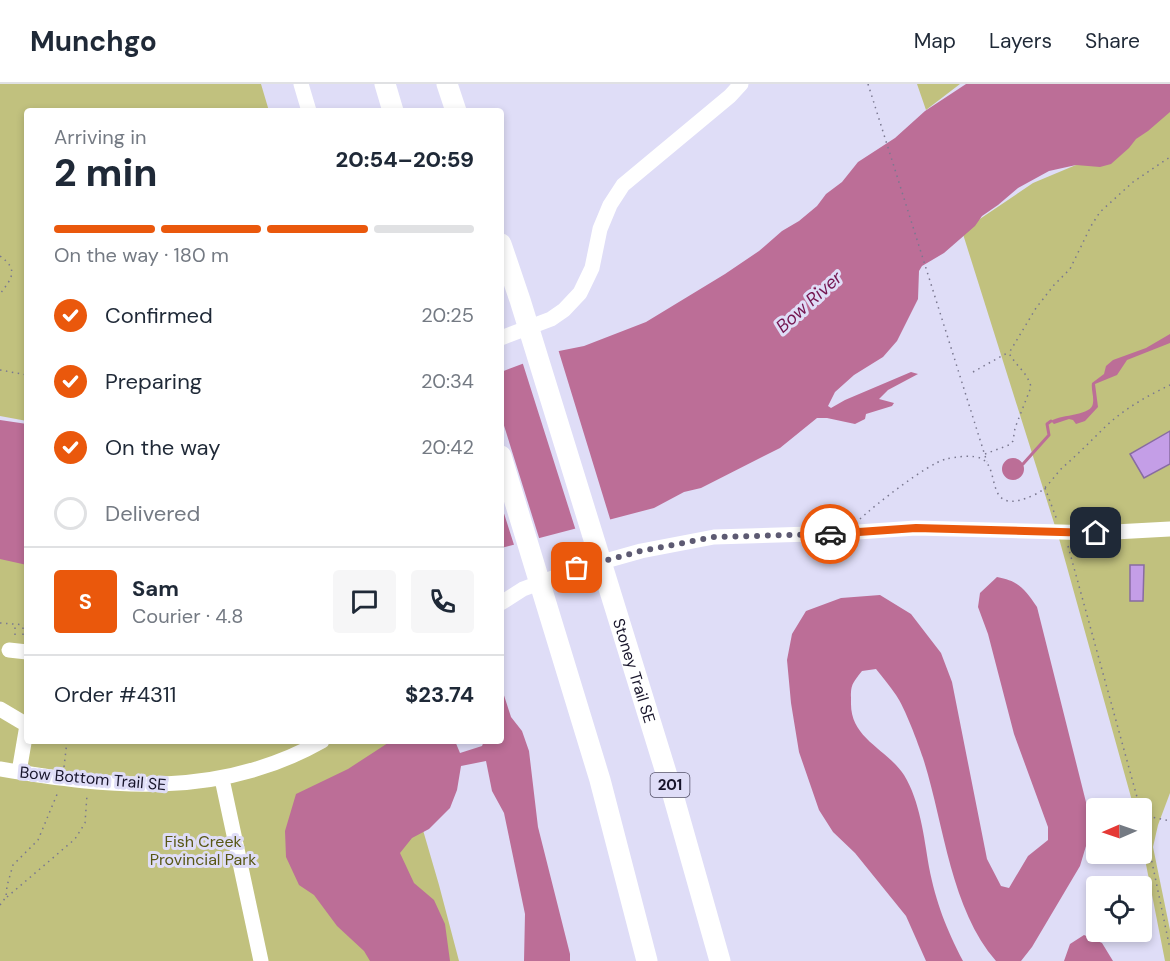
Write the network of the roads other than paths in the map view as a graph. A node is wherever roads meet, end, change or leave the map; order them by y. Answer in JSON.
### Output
{"nodes":[{"id":1,"x":301,"y":84,"type":"edge"},
{"id":2,"x":385,"y":84,"type":"edge"},
{"id":3,"x":447,"y":84,"type":"edge"},
{"id":4,"x":741,"y":84,"type":"edge"},
{"id":5,"x":308,"y":108,"type":"edge"},
{"id":6,"x":392,"y":108,"type":"edge"},
{"id":7,"x":455,"y":108,"type":"edge"},
{"id":8,"x":504,"y":253,"type":"edge"},
{"id":9,"x":504,"y":337,"type":"edge"},
{"id":10,"x":504,"y":466,"type":"edge"},
{"id":11,"x":1169,"y":526,"type":"edge"},
{"id":12,"x":504,"y":601,"type":"edge"},
{"id":13,"x":9,"y":650,"type":"dead end"},
{"id":14,"x":24,"y":652,"type":"edge"},
{"id":15,"x":0,"y":709,"type":"edge"},
{"id":16,"x":24,"y":723,"type":"edge"},
{"id":17,"x":24,"y":743,"type":"edge"},
{"id":18,"x":316,"y":744,"type":"edge"},
{"id":19,"x":0,"y":769,"type":"edge"},
{"id":20,"x":19,"y":772,"type":"junction"},
{"id":21,"x":222,"y":779,"type":"junction"},
{"id":22,"x":261,"y":961,"type":"edge"},
{"id":23,"x":647,"y":961,"type":"edge"},
{"id":24,"x":720,"y":961,"type":"edge"}],
"edges":[{"from":1,"to":5,"type":"street"},
{"from":2,"to":6,"type":"highway"},
{"from":3,"to":7,"type":"highway"},
{"from":4,"to":9,"type":"street"},
{"from":8,"to":24,"type":"highway","name":"Stoney Trail SE","number":"201"},
{"from":10,"to":23,"type":"highway"},
{"from":11,"to":12,"type":"street"},
{"from":13,"to":14,"type":"street"},
{"from":15,"to":16,"type":"street"},
{"from":17,"to":20,"type":"street"},
{"from":18,"to":21,"type":"street","name":"Bow Bottom Trail SE"},
{"from":19,"to":20,"type":"street","name":"Bow Bottom Trail SE"},
{"from":20,"to":21,"type":"street","name":"Bow Bottom Trail SE"},
{"from":21,"to":22,"type":"street"}]}
